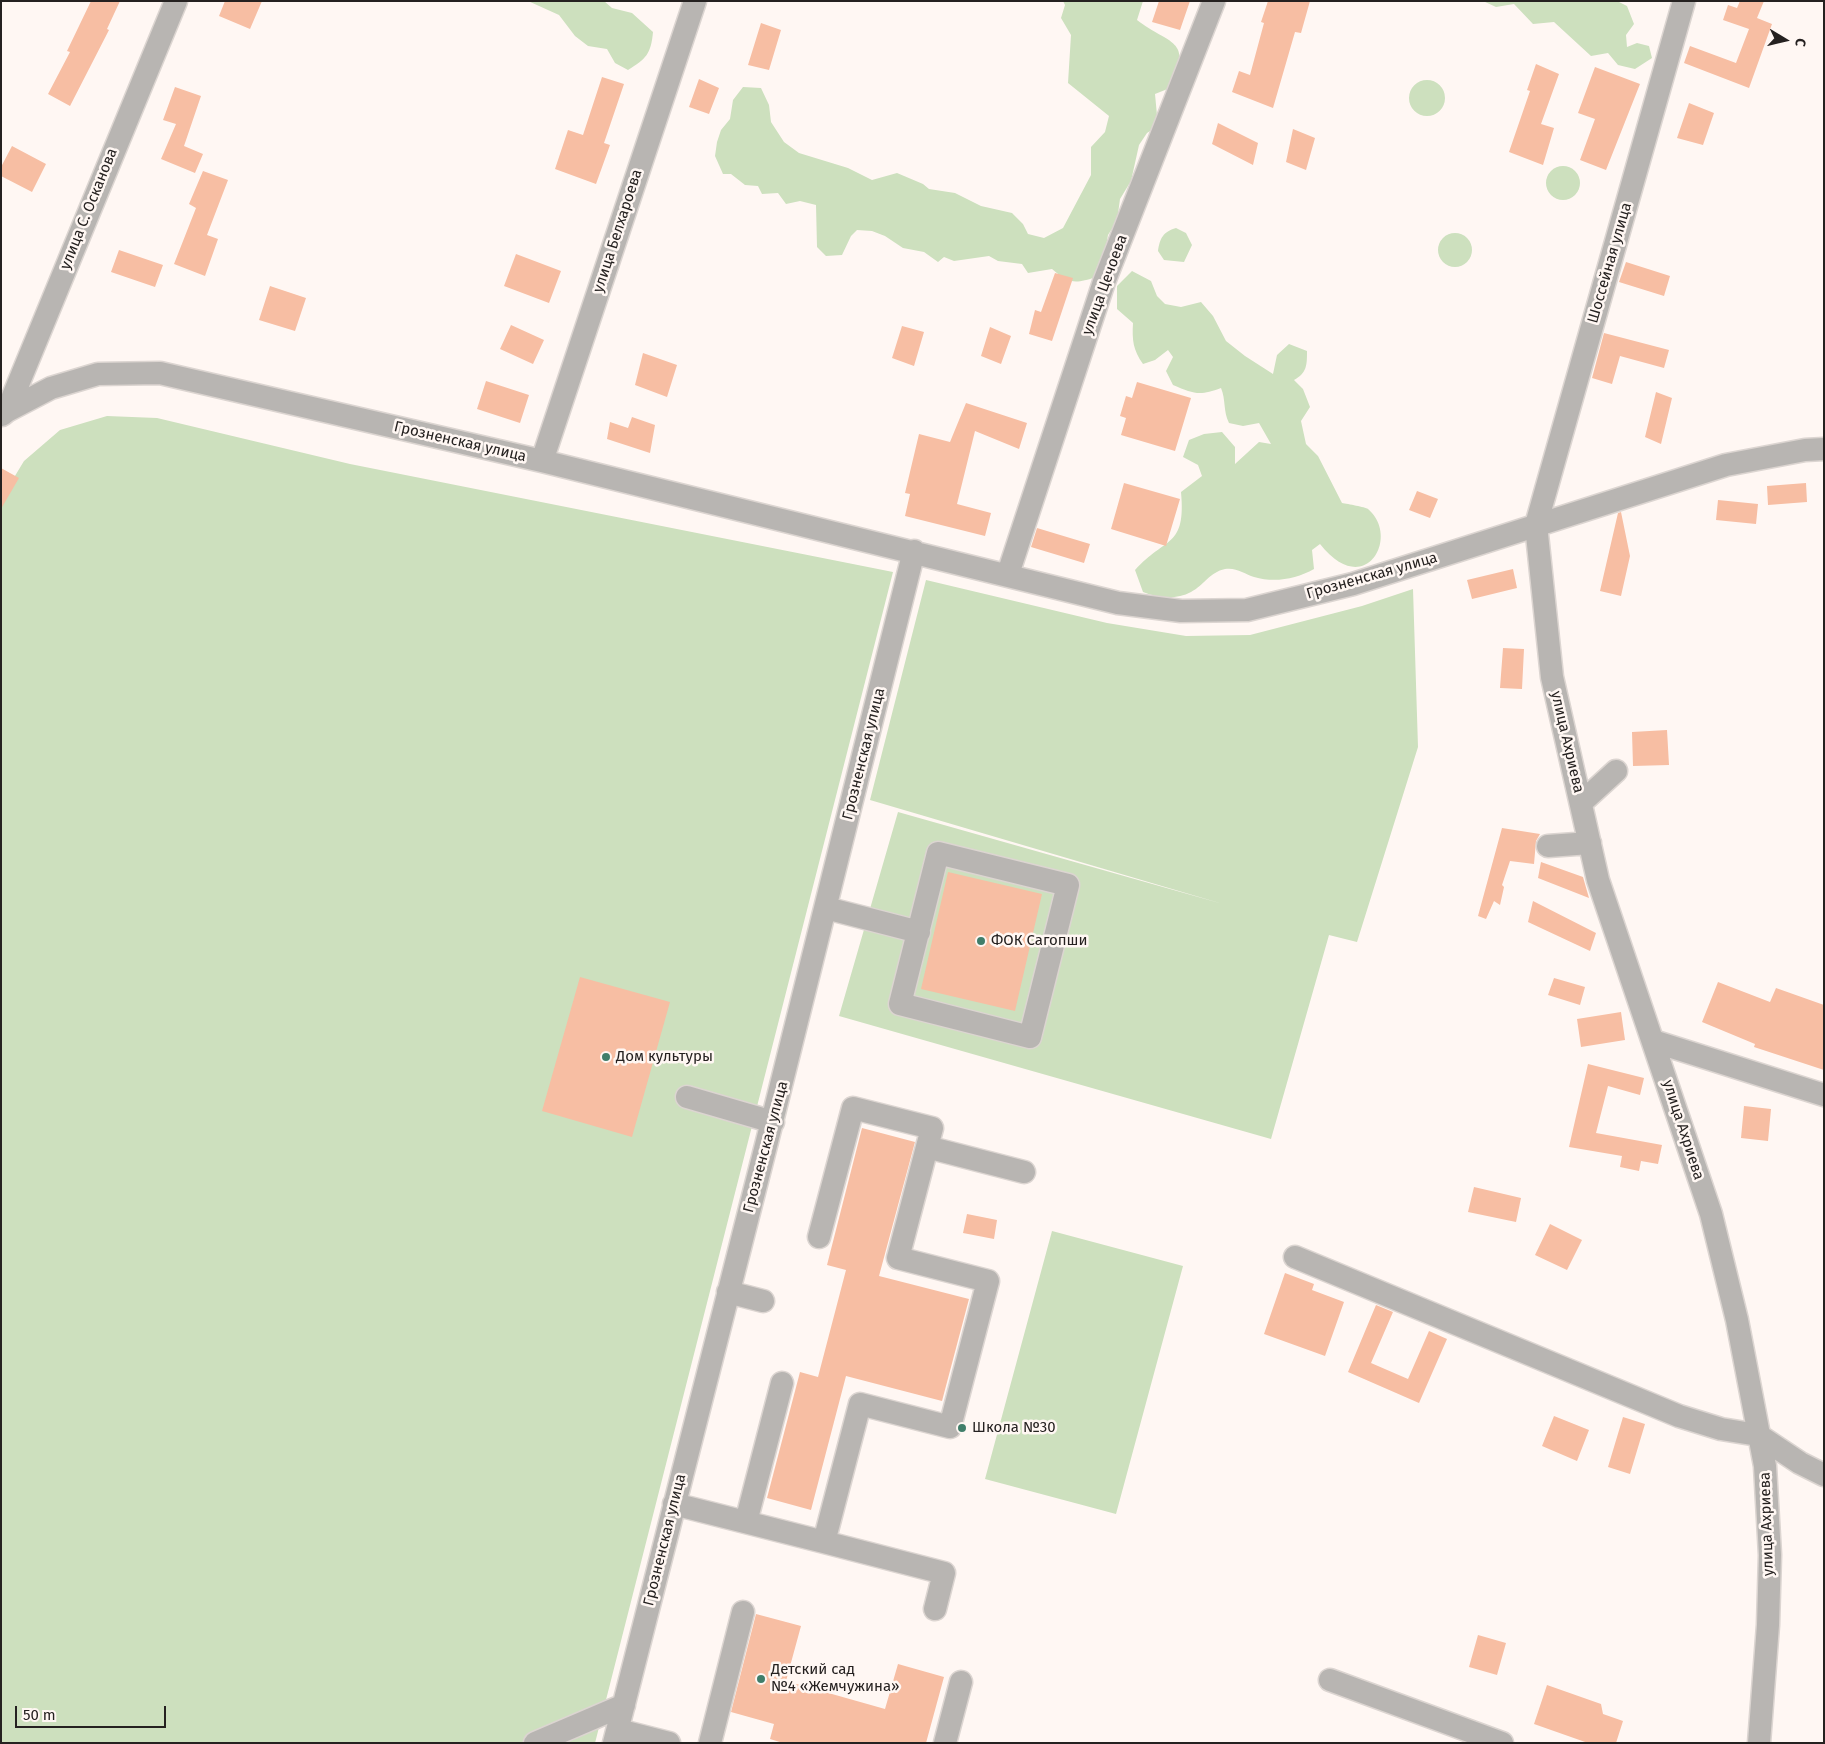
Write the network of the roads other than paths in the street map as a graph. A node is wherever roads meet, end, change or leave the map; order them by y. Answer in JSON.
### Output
{"nodes":[{"id":1,"x":176,"y":1,"type":"edge"},
{"id":2,"x":695,"y":1,"type":"edge"},
{"id":3,"x":1214,"y":1,"type":"edge"},
{"id":4,"x":1684,"y":1,"type":"edge"},
{"id":5,"x":4,"y":413,"type":"edge"},
{"id":6,"x":1824,"y":449,"type":"edge"},
{"id":7,"x":542,"y":461,"type":"junction"},
{"id":8,"x":1536,"y":525,"type":"junction"},
{"id":9,"x":914,"y":551,"type":"junction"},
{"id":10,"x":1008,"y":574,"type":"junction"},
{"id":11,"x":1616,"y":771,"type":"dead end"},
{"id":12,"x":1580,"y":803,"type":"junction"},
{"id":13,"x":1590,"y":843,"type":"junction"},
{"id":14,"x":1548,"y":846,"type":"dead end"},
{"id":15,"x":826,"y":908,"type":"junction"},
{"id":16,"x":919,"y":932,"type":"junction"},
{"id":17,"x":1653,"y":1041,"type":"junction"},
{"id":18,"x":1824,"y":1095,"type":"edge"},
{"id":19,"x":687,"y":1097,"type":"dead end"},
{"id":20,"x":773,"y":1122,"type":"junction"},
{"id":21,"x":927,"y":1146,"type":"junction"},
{"id":22,"x":1024,"y":1172,"type":"dead end"},
{"id":23,"x":819,"y":1237,"type":"dead end"},
{"id":24,"x":1296,"y":1257,"type":"dead end"},
{"id":25,"x":728,"y":1292,"type":"junction"},
{"id":26,"x":763,"y":1301,"type":"dead end"},
{"id":27,"x":782,"y":1383,"type":"dead end"},
{"id":28,"x":1758,"y":1435,"type":"junction"},
{"id":29,"x":1824,"y":1476,"type":"edge"},
{"id":30,"x":674,"y":1504,"type":"junction"},
{"id":31,"x":746,"y":1522,"type":"junction"},
{"id":32,"x":824,"y":1542,"type":"junction"},
{"id":33,"x":935,"y":1609,"type":"dead end"},
{"id":34,"x":744,"y":1612,"type":"dead end"},
{"id":35,"x":1330,"y":1680,"type":"dead end"},
{"id":36,"x":961,"y":1682,"type":"dead end"},
{"id":37,"x":624,"y":1705,"type":"junction"},
{"id":38,"x":616,"y":1736,"type":"edge"},
{"id":39,"x":534,"y":1743,"type":"edge"},
{"id":40,"x":669,"y":1743,"type":"edge"},
{"id":41,"x":710,"y":1743,"type":"edge"},
{"id":42,"x":945,"y":1743,"type":"edge"},
{"id":43,"x":1502,"y":1743,"type":"edge"},
{"id":44,"x":1759,"y":1743,"type":"edge"}],
"edges":[{"from":1,"to":5,"type":"street","name":"улица С. Осканова"},
{"from":2,"to":7,"type":"street","name":"улица Белхароева"},
{"from":3,"to":10,"type":"street","name":"улица Цечоева"},
{"from":4,"to":8,"type":"street","name":"Шоссейная улица"},
{"from":5,"to":7,"type":"street","name":"Грозненская улица"},
{"from":6,"to":8,"type":"street","name":"Грозненская улица"},
{"from":7,"to":9,"type":"street","name":"Грозненская улица"},
{"from":8,"to":10,"type":"street","name":"Грозненская улица"},
{"from":8,"to":12,"type":"street","name":"улица Ахриева"},
{"from":9,"to":10,"type":"street","name":"Грозненская улица"},
{"from":9,"to":15,"type":"street","name":"Грозненская улица"},
{"from":11,"to":12,"type":"street"},
{"from":12,"to":13,"type":"street","name":"улица Ахриева"},
{"from":13,"to":14,"type":"street"},
{"from":13,"to":17,"type":"street","name":"улица Ахриева"},
{"from":15,"to":16,"type":"street"},
{"from":15,"to":20,"type":"street","name":"Грозненская улица"},
{"from":16,"to":16,"type":"street"},
{"from":17,"to":18,"type":"street"},
{"from":17,"to":28,"type":"street","name":"улица Ахриева"},
{"from":19,"to":20,"type":"street"},
{"from":20,"to":25,"type":"street","name":"Грозненская улица"},
{"from":21,"to":22,"type":"street"},
{"from":21,"to":23,"type":"street"},
{"from":21,"to":32,"type":"street"},
{"from":24,"to":28,"type":"street"},
{"from":25,"to":26,"type":"street"},
{"from":25,"to":30,"type":"street","name":"Грозненская улица"},
{"from":27,"to":31,"type":"street"},
{"from":28,"to":29,"type":"street"},
{"from":28,"to":44,"type":"street","name":"улица Ахриева"},
{"from":30,"to":31,"type":"street"},
{"from":30,"to":37,"type":"street","name":"Грозненская улица"},
{"from":31,"to":32,"type":"street"},
{"from":32,"to":33,"type":"street"},
{"from":34,"to":41,"type":"street"},
{"from":35,"to":43,"type":"street"},
{"from":36,"to":42,"type":"street"},
{"from":37,"to":38,"type":"street","name":"Грозненская улица"},
{"from":37,"to":39,"type":"street"},
{"from":38,"to":40,"type":"street"}]}
